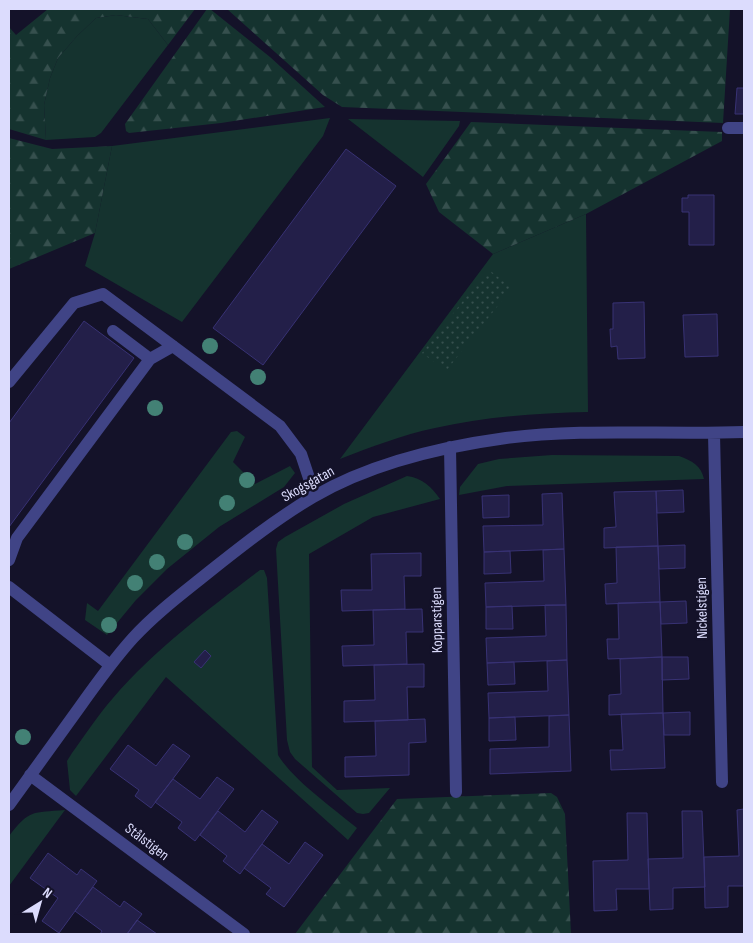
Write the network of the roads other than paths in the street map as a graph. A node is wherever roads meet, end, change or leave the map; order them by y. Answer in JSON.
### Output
{"nodes":[{"id":1,"x":728,"y":128,"type":"dead end"},
{"id":2,"x":744,"y":128,"type":"edge"},
{"id":3,"x":112,"y":330,"type":"dead end"},
{"id":4,"x":173,"y":346,"type":"junction"},
{"id":5,"x":150,"y":359,"type":"junction"},
{"id":6,"x":9,"y":382,"type":"edge"},
{"id":7,"x":744,"y":432,"type":"edge"},
{"id":8,"x":714,"y":434,"type":"junction"},
{"id":9,"x":450,"y":447,"type":"junction"},
{"id":10,"x":315,"y":496,"type":"junction"},
{"id":11,"x":9,"y":560,"type":"edge"},
{"id":12,"x":9,"y":587,"type":"edge"},
{"id":13,"x":110,"y":665,"type":"junction"},
{"id":14,"x":30,"y":775,"type":"junction"},
{"id":15,"x":722,"y":782,"type":"dead end"},
{"id":16,"x":456,"y":792,"type":"dead end"},
{"id":17,"x":9,"y":804,"type":"edge"},
{"id":18,"x":244,"y":934,"type":"edge"}],
"edges":[{"from":1,"to":2,"type":"street"},
{"from":3,"to":5,"type":"street"},
{"from":4,"to":5,"type":"street"},
{"from":4,"to":6,"type":"street"},
{"from":4,"to":10,"type":"street"},
{"from":5,"to":11,"type":"street"},
{"from":7,"to":8,"type":"street","name":"Skogsgatan"},
{"from":8,"to":9,"type":"street","name":"Skogsgatan"},
{"from":8,"to":15,"type":"street","name":"Nickelstigen"},
{"from":9,"to":10,"type":"street","name":"Skogsgatan"},
{"from":9,"to":16,"type":"street","name":"Kopparstigen"},
{"from":10,"to":13,"type":"street","name":"Skogsgatan"},
{"from":12,"to":13,"type":"street"},
{"from":13,"to":14,"type":"street","name":"Skogsgatan"},
{"from":14,"to":17,"type":"street","name":"Skogsgatan"},
{"from":14,"to":18,"type":"street","name":"Stålstigen"}]}
